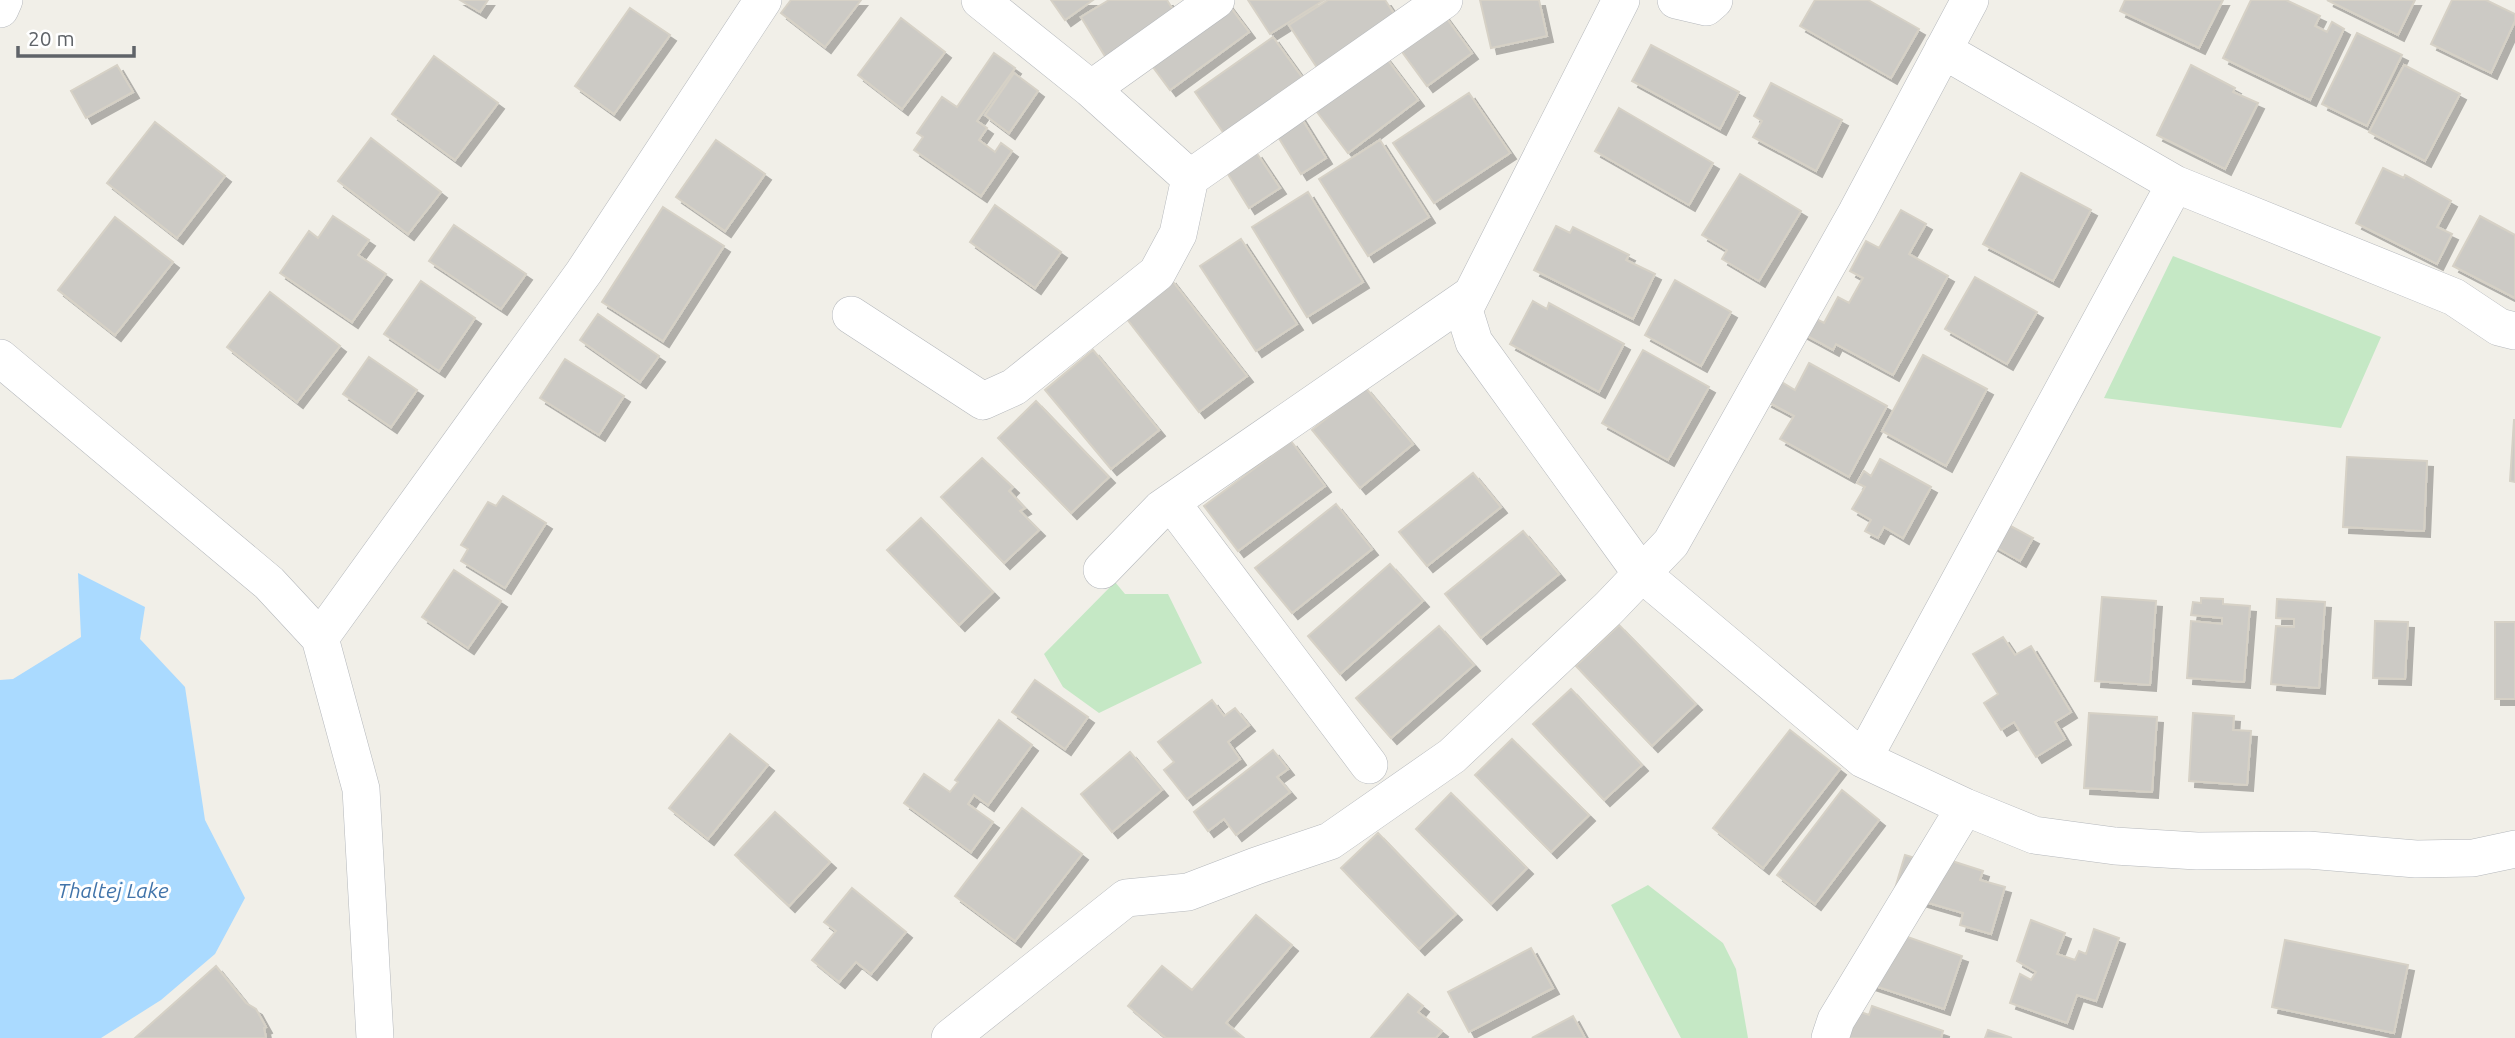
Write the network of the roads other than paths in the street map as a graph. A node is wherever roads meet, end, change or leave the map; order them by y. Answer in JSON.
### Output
{"nodes":[{"id":1,"x":4,"y":0,"type":"edge"},
{"id":2,"x":764,"y":0,"type":"edge"},
{"id":3,"x":980,"y":0,"type":"edge"},
{"id":4,"x":1216,"y":0,"type":"edge"},
{"id":5,"x":1444,"y":0,"type":"edge"},
{"id":6,"x":1621,"y":0,"type":"edge"},
{"id":7,"x":1676,"y":0,"type":"edge"},
{"id":8,"x":1714,"y":0,"type":"edge"},
{"id":9,"x":1970,"y":0,"type":"edge"},
{"id":10,"x":0,"y":9,"type":"edge"},
{"id":11,"x":1943,"y":50,"type":"junction"},
{"id":12,"x":1091,"y":89,"type":"junction"},
{"id":13,"x":1190,"y":178,"type":"junction"},
{"id":14,"x":2175,"y":184,"type":"junction"},
{"id":15,"x":1471,"y":295,"type":"junction"},
{"id":16,"x":851,"y":315,"type":"dead end"},
{"id":17,"x":2515,"y":331,"type":"edge"},
{"id":18,"x":0,"y":358,"type":"edge"},
{"id":19,"x":1171,"y":502,"type":"junction"},
{"id":20,"x":1102,"y":570,"type":"dead end"},
{"id":21,"x":1641,"y":573,"type":"junction"},
{"id":22,"x":320,"y":638,"type":"junction"},
{"id":23,"x":1863,"y":759,"type":"junction"},
{"id":24,"x":1369,"y":765,"type":"dead end"},
{"id":25,"x":1965,"y":807,"type":"junction"},
{"id":26,"x":2515,"y":849,"type":"edge"},
{"id":27,"x":375,"y":1038,"type":"edge"},
{"id":28,"x":950,"y":1038,"type":"edge"},
{"id":29,"x":1830,"y":1038,"type":"edge"}],
"edges":[{"from":1,"to":10,"type":"street"},
{"from":2,"to":22,"type":"street"},
{"from":3,"to":12,"type":"street"},
{"from":4,"to":12,"type":"street"},
{"from":5,"to":13,"type":"street"},
{"from":6,"to":15,"type":"street"},
{"from":7,"to":8,"type":"street"},
{"from":9,"to":11,"type":"street"},
{"from":11,"to":14,"type":"street"},
{"from":11,"to":21,"type":"street"},
{"from":12,"to":13,"type":"street"},
{"from":13,"to":16,"type":"street"},
{"from":14,"to":17,"type":"street"},
{"from":14,"to":23,"type":"street"},
{"from":15,"to":19,"type":"street"},
{"from":15,"to":21,"type":"street"},
{"from":18,"to":22,"type":"street"},
{"from":19,"to":20,"type":"street"},
{"from":19,"to":24,"type":"street"},
{"from":21,"to":23,"type":"street"},
{"from":21,"to":28,"type":"street"},
{"from":22,"to":27,"type":"street"},
{"from":23,"to":25,"type":"street"},
{"from":25,"to":26,"type":"street"},
{"from":25,"to":29,"type":"street"}]}
